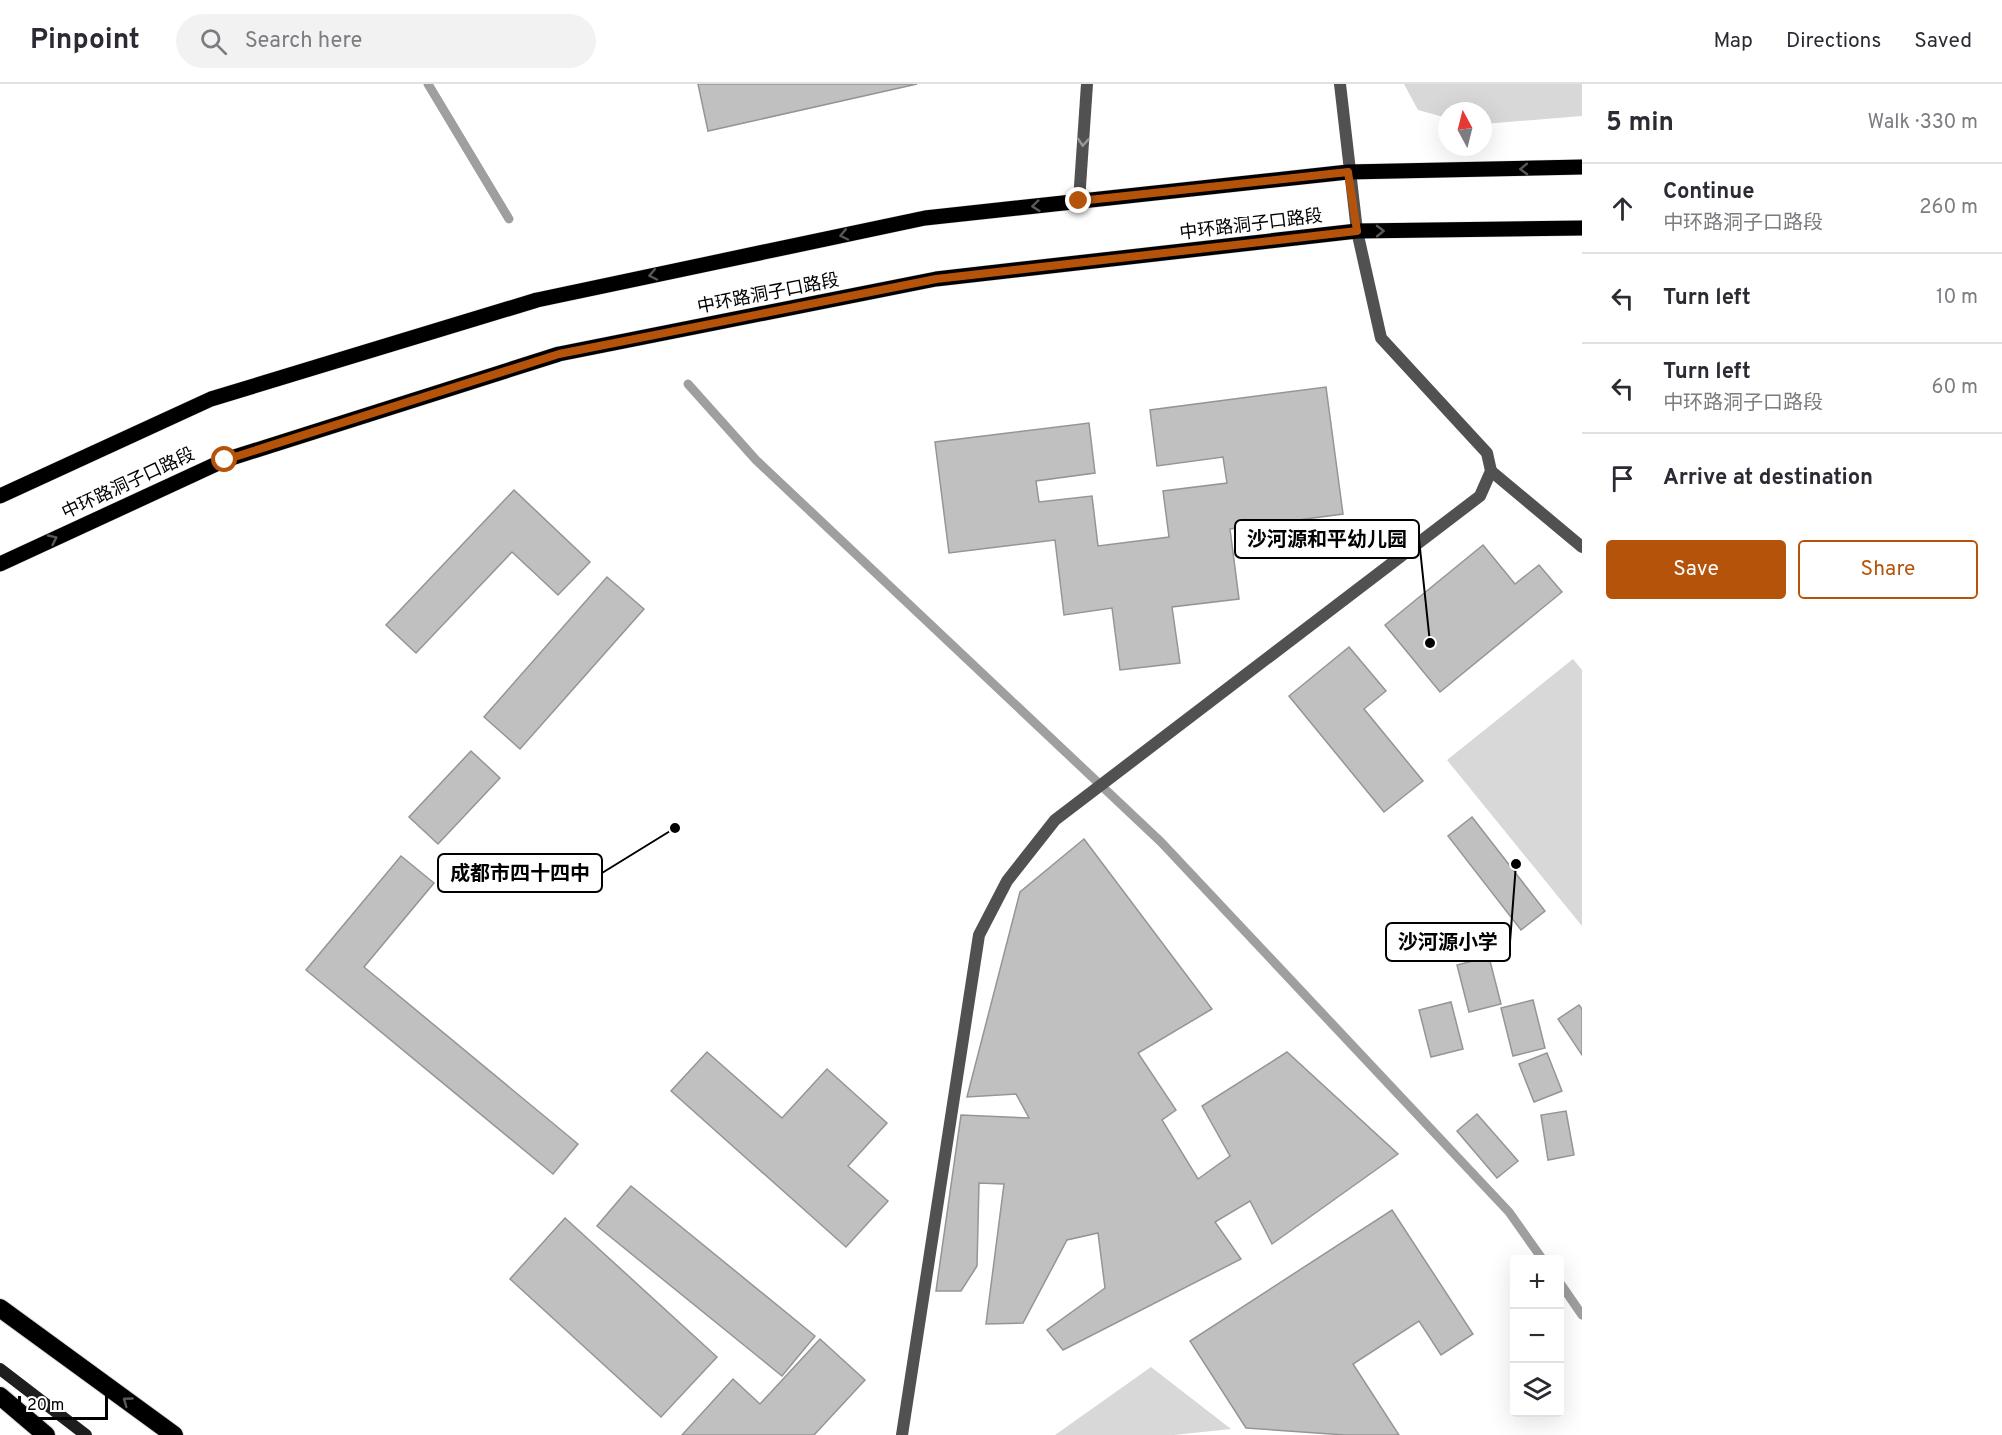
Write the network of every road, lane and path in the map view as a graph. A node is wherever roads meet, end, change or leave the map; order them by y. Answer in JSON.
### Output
{"nodes":[{"id":1,"x":1087,"y":84,"type":"edge"},
{"id":2,"x":1340,"y":84,"type":"edge"},
{"id":3,"x":1582,"y":167,"type":"edge"},
{"id":4,"x":1348,"y":172,"type":"junction"},
{"id":5,"x":1079,"y":201,"type":"junction"},
{"id":6,"x":1582,"y":228,"type":"edge"},
{"id":7,"x":1357,"y":231,"type":"junction"},
{"id":8,"x":1491,"y":471,"type":"junction"},
{"id":9,"x":0,"y":496,"type":"edge"},
{"id":10,"x":1582,"y":548,"type":"edge"},
{"id":11,"x":0,"y":564,"type":"edge"},
{"id":12,"x":2,"y":1310,"type":"edge"},
{"id":13,"x":0,"y":1369,"type":"edge"},
{"id":14,"x":0,"y":1396,"type":"edge"},
{"id":15,"x":46,"y":1435,"type":"edge"},
{"id":16,"x":86,"y":1435,"type":"edge"},
{"id":17,"x":174,"y":1435,"type":"edge"},
{"id":18,"x":902,"y":1435,"type":"edge"}],
"edges":[{"from":1,"to":5,"type":"street","one_way":true},
{"from":2,"to":4,"type":"street"},
{"from":3,"to":4,"type":"main road","one_way":true},
{"from":4,"to":5,"type":"main road"},
{"from":4,"to":7,"type":"street"},
{"from":5,"to":9,"type":"main road","one_way":true},
{"from":7,"to":6,"type":"main road","name":"中环路洞子口路段","one_way":true},
{"from":7,"to":8,"type":"street"},
{"from":11,"to":7,"type":"main road","name":"中环路洞子口路段","one_way":true},
{"from":8,"to":10,"type":"street"},
{"from":8,"to":18,"type":"street"},
{"from":17,"to":12,"type":"highway","one_way":true},
{"from":13,"to":16,"type":"main road"},
{"from":14,"to":15,"type":"highway"}]}
